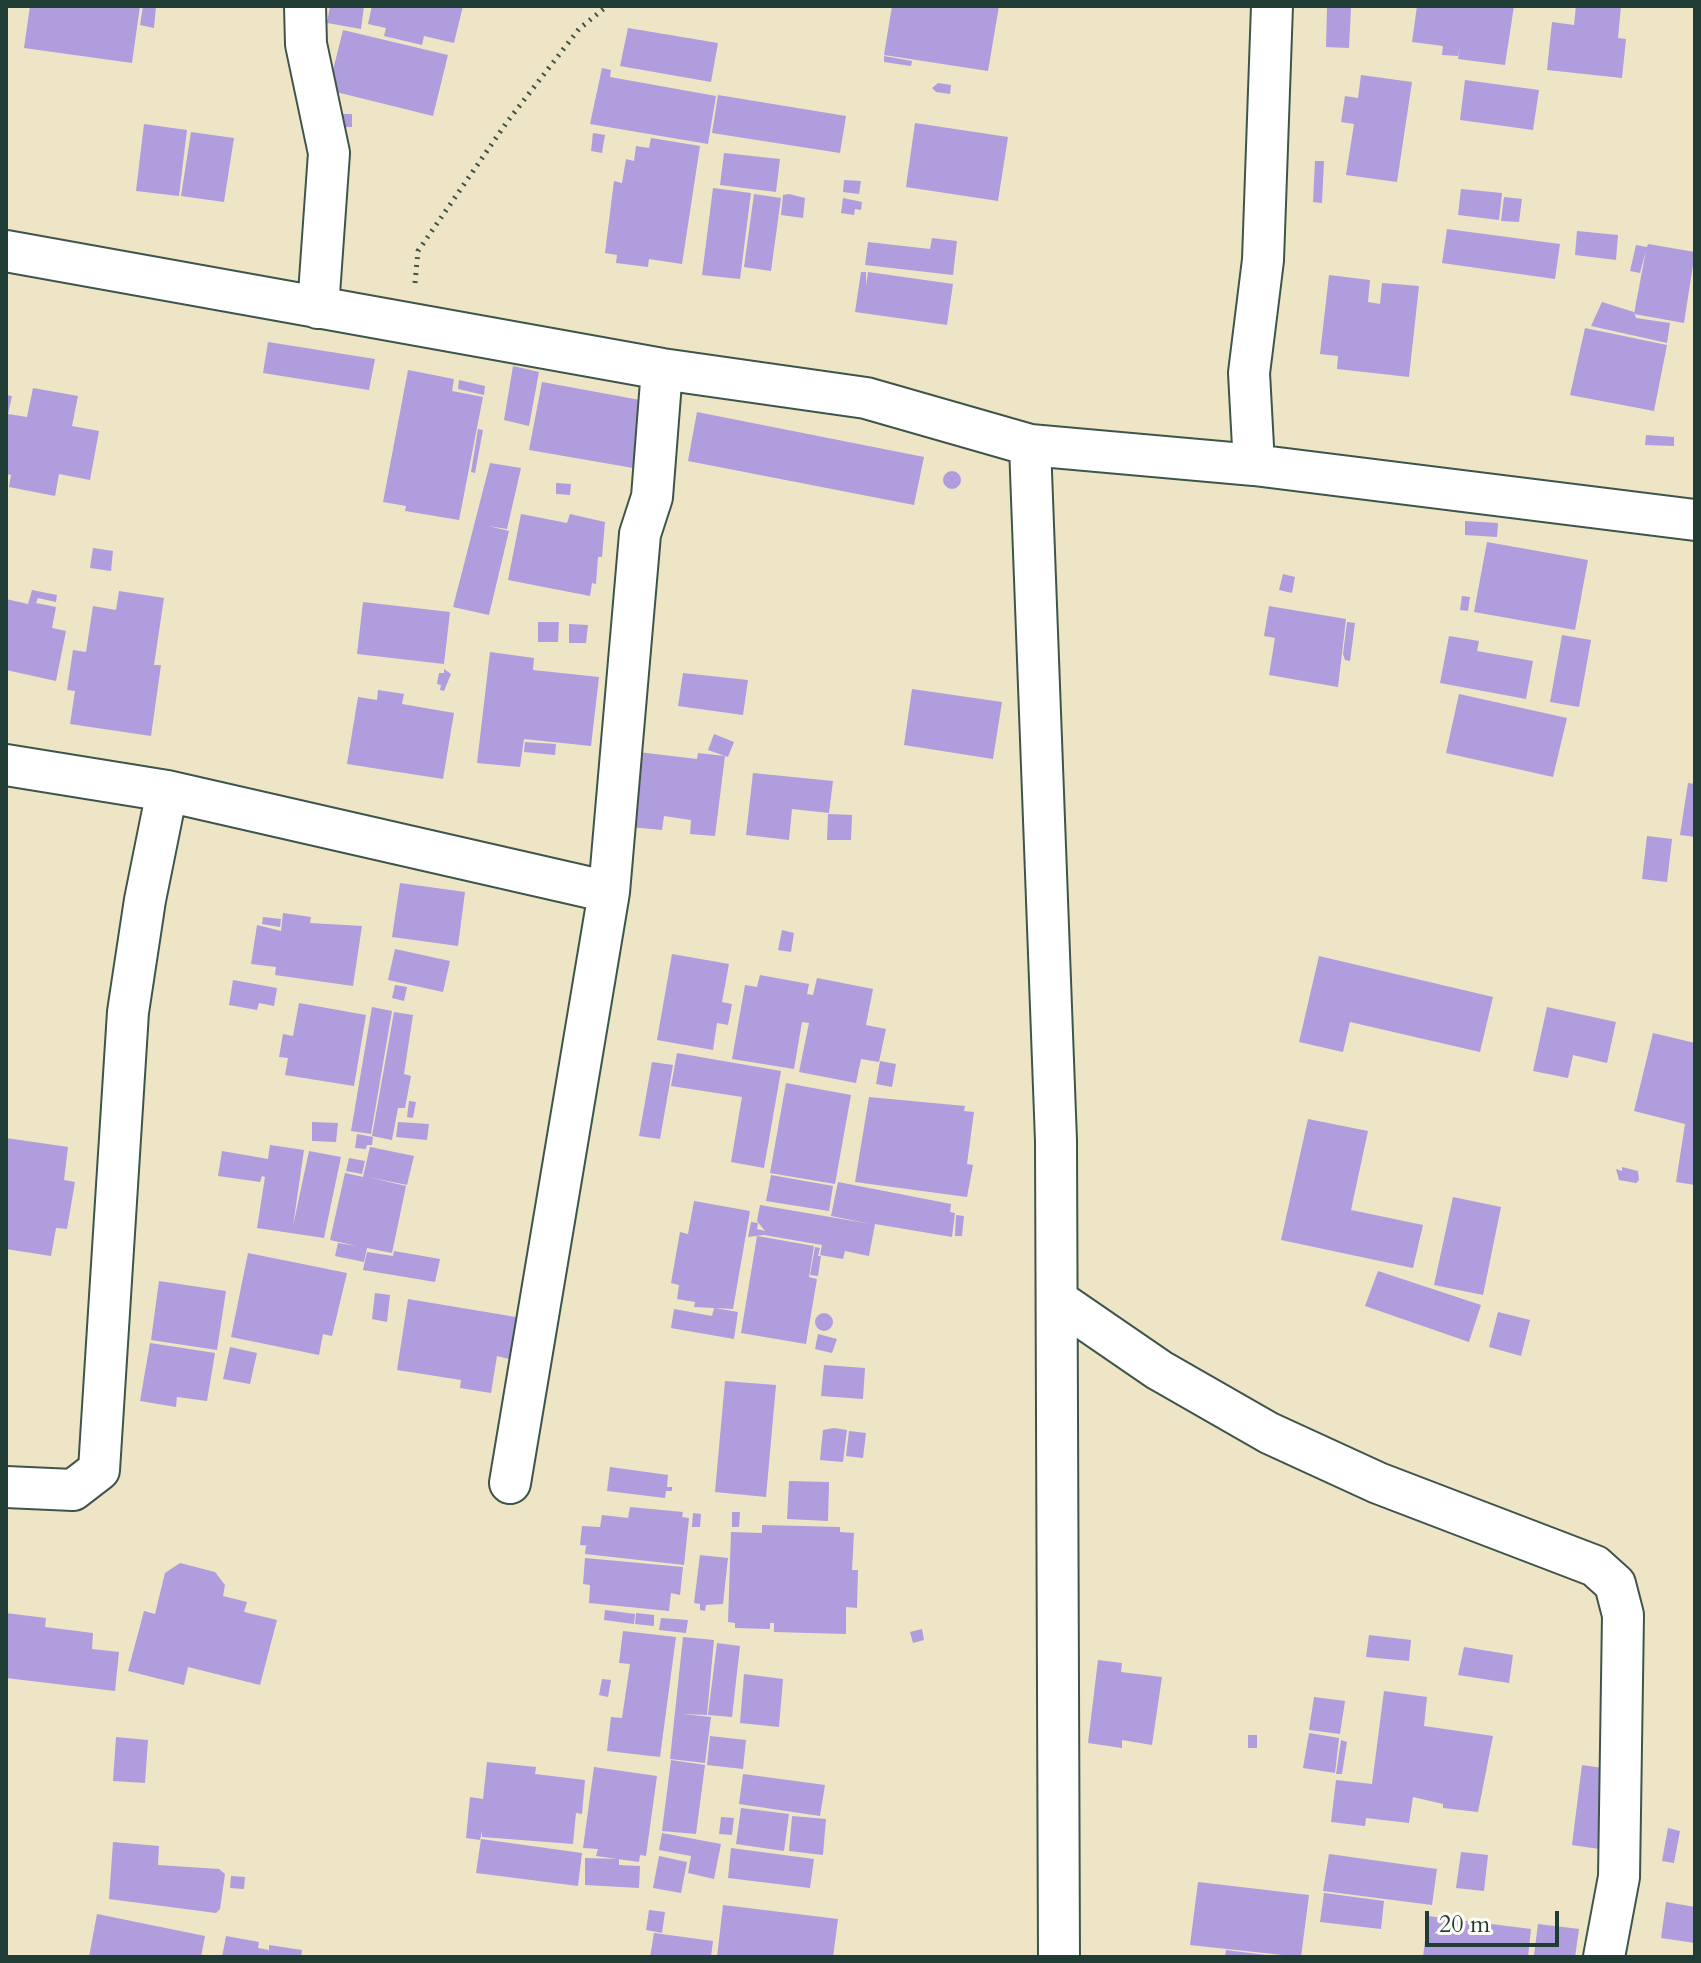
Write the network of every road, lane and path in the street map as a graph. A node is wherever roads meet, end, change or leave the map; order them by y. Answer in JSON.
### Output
{"nodes":[{"id":1,"x":305,"y":6,"type":"edge"},
{"id":2,"x":607,"y":6,"type":"edge"},
{"id":3,"x":1272,"y":6,"type":"edge"},
{"id":4,"x":6,"y":251,"type":"edge"},
{"id":5,"x":318,"y":308,"type":"junction"},
{"id":6,"x":412,"y":323,"type":"junction"},
{"id":7,"x":662,"y":369,"type":"junction"},
{"id":8,"x":1030,"y":445,"type":"junction"},
{"id":9,"x":1238,"y":463,"type":"junction"},
{"id":10,"x":1695,"y":520,"type":"edge"},
{"id":11,"x":6,"y":765,"type":"edge"},
{"id":12,"x":167,"y":791,"type":"junction"},
{"id":13,"x":609,"y":892,"type":"junction"},
{"id":14,"x":1057,"y":1300,"type":"junction"},
{"id":15,"x":510,"y":1483,"type":"dead end"},
{"id":16,"x":6,"y":1487,"type":"edge"},
{"id":17,"x":1059,"y":1957,"type":"edge"},
{"id":18,"x":1604,"y":1957,"type":"edge"}],
"edges":[{"from":1,"to":5,"type":"street"},
{"from":2,"to":6,"type":"path"},
{"from":3,"to":9,"type":"street"},
{"from":4,"to":5,"type":"street"},
{"from":5,"to":6,"type":"street"},
{"from":6,"to":7,"type":"street"},
{"from":7,"to":8,"type":"street"},
{"from":7,"to":13,"type":"street"},
{"from":8,"to":9,"type":"street"},
{"from":8,"to":14,"type":"street"},
{"from":9,"to":10,"type":"street"},
{"from":11,"to":12,"type":"street"},
{"from":12,"to":13,"type":"street"},
{"from":12,"to":16,"type":"street"},
{"from":13,"to":15,"type":"street"},
{"from":14,"to":17,"type":"street"},
{"from":14,"to":18,"type":"street"}]}
